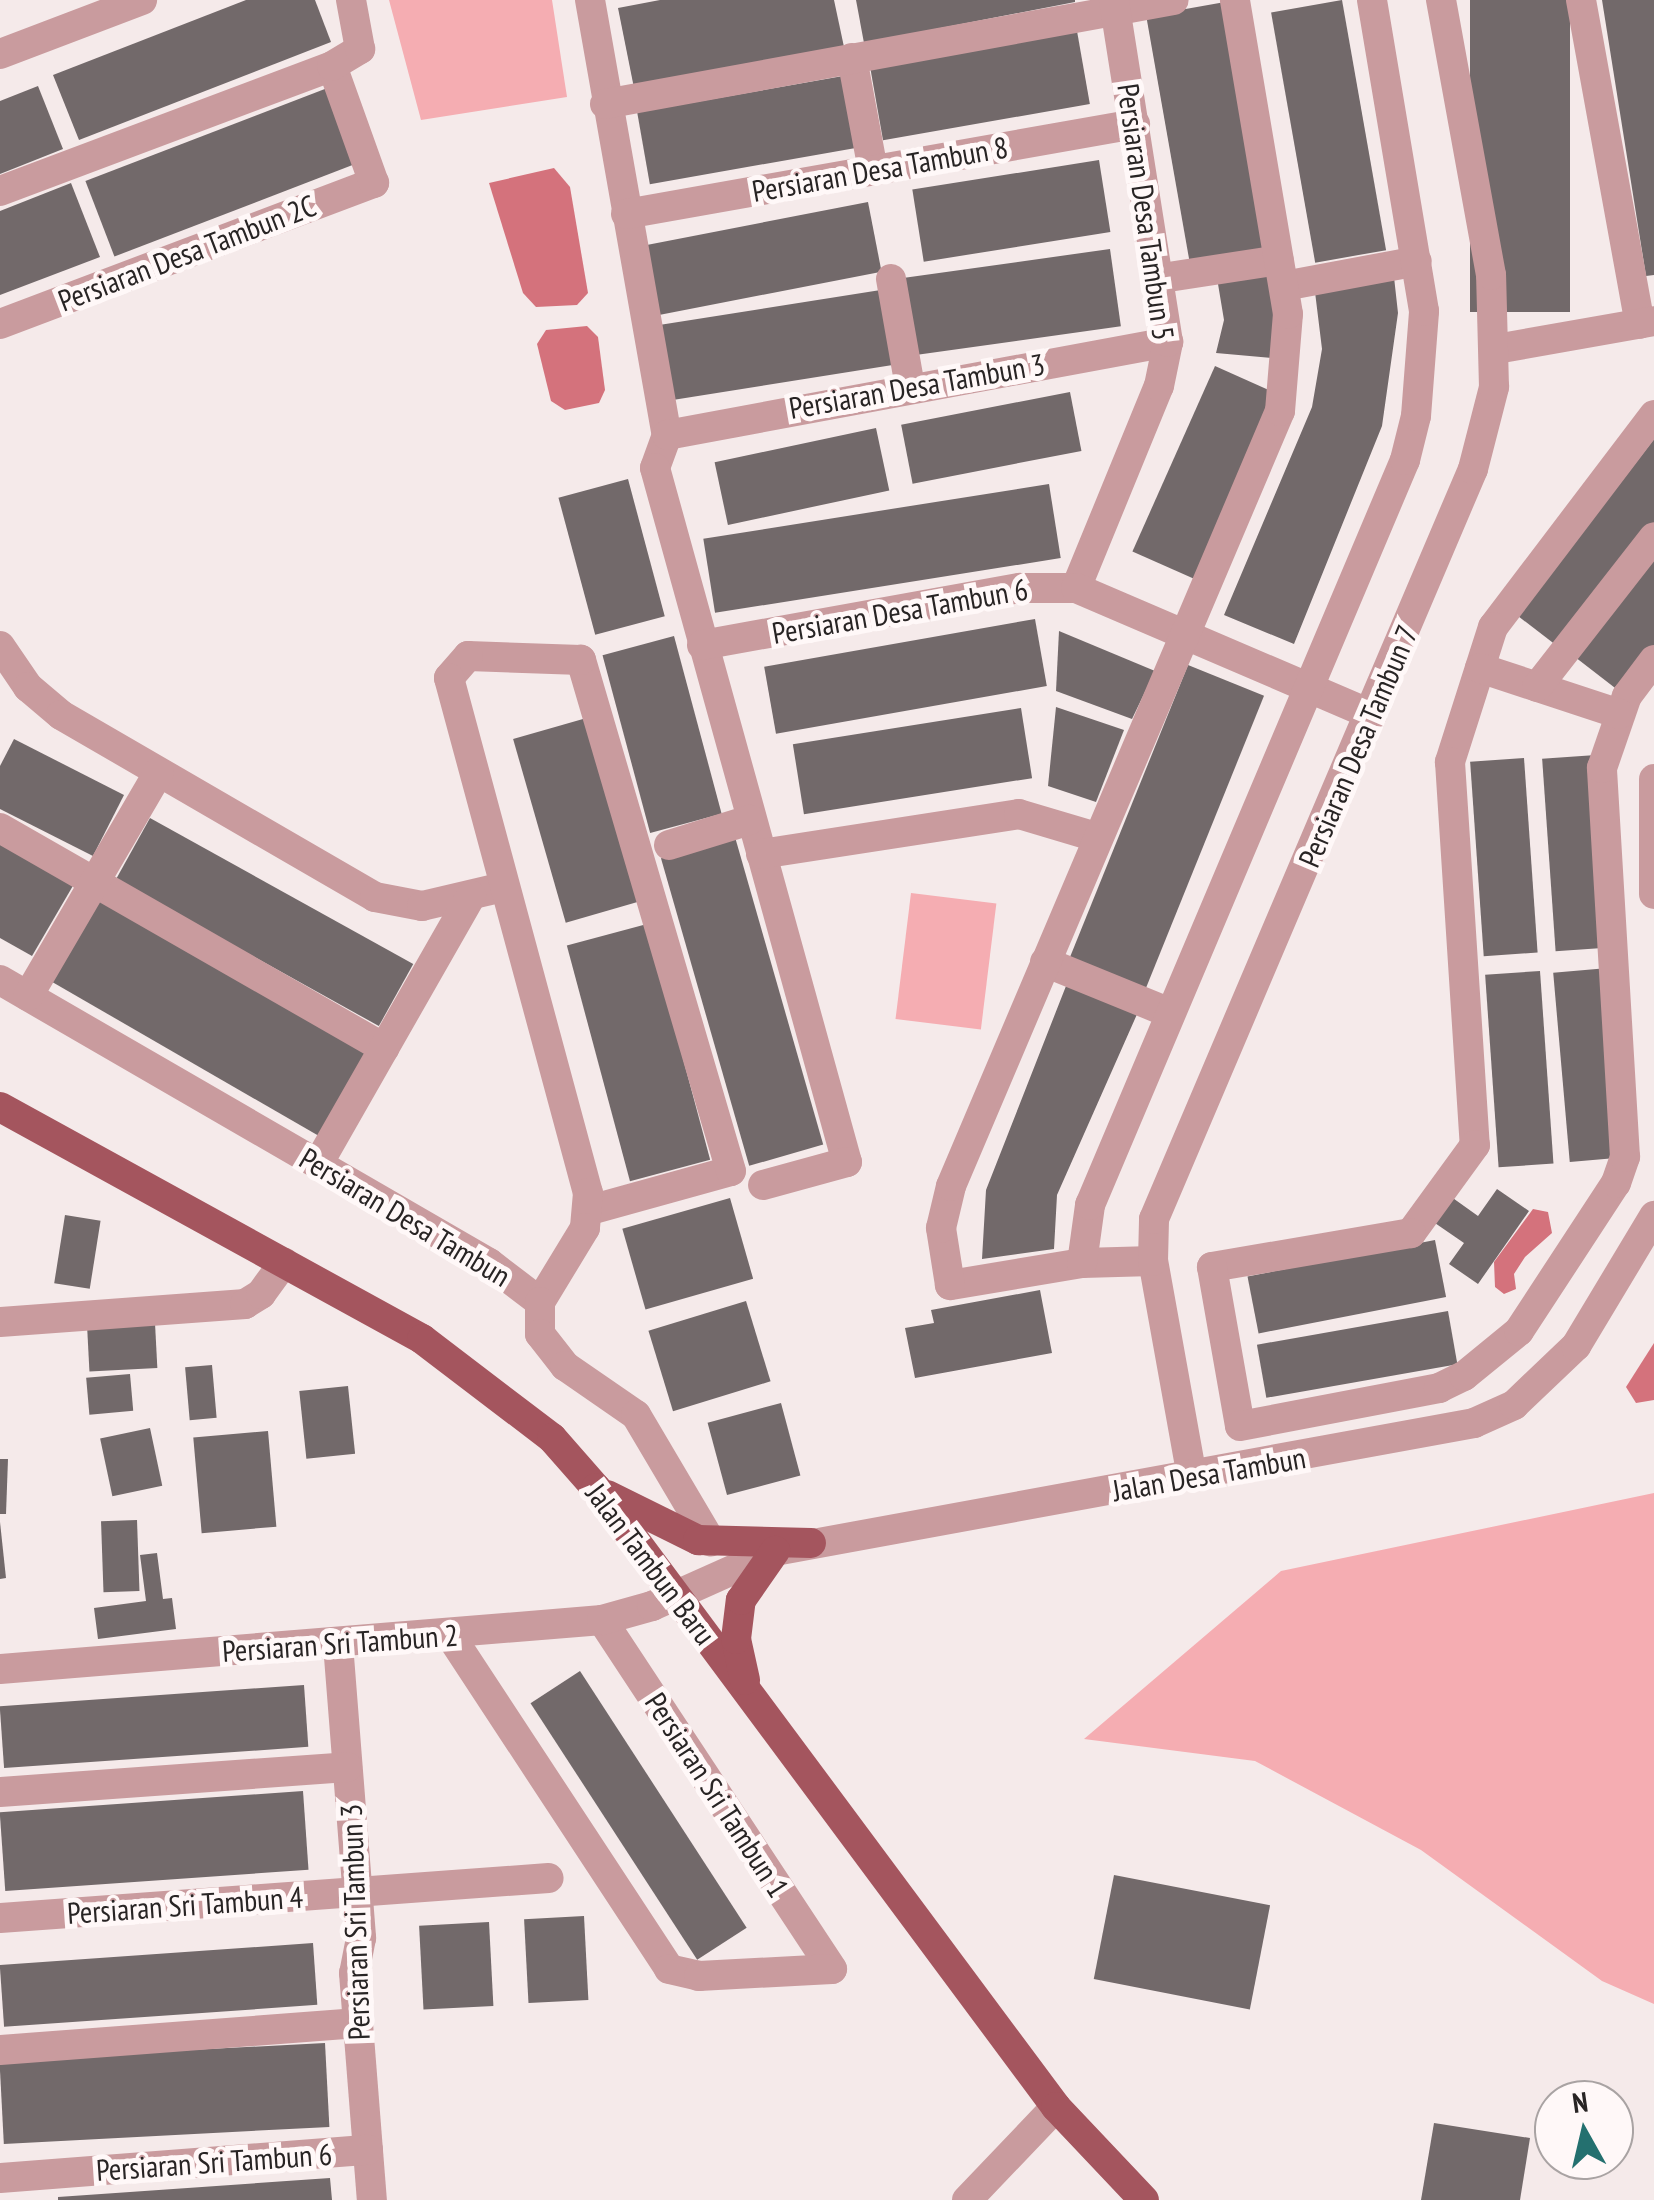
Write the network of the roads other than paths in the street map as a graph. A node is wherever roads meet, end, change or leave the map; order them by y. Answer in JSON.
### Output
{"nodes":[{"id":1,"x":142,"y":0,"type":"edge"},
{"id":2,"x":351,"y":0,"type":"edge"},
{"id":3,"x":590,"y":0,"type":"edge"},
{"id":4,"x":1174,"y":0,"type":"edge"},
{"id":5,"x":1235,"y":0,"type":"edge"},
{"id":6,"x":1372,"y":0,"type":"edge"},
{"id":7,"x":1441,"y":0,"type":"edge"},
{"id":8,"x":1581,"y":0,"type":"edge"},
{"id":9,"x":1115,"y":5,"type":"edge"},
{"id":10,"x":0,"y":54,"type":"edge"},
{"id":11,"x":852,"y":58,"type":"junction"},
{"id":12,"x":332,"y":66,"type":"junction"},
{"id":13,"x":604,"y":104,"type":"junction"},
{"id":14,"x":1135,"y":124,"type":"junction"},
{"id":15,"x":873,"y":170,"type":"junction"},
{"id":16,"x":0,"y":191,"type":"edge"},
{"id":17,"x":626,"y":214,"type":"junction"},
{"id":18,"x":1417,"y":261,"type":"junction"},
{"id":19,"x":1281,"y":273,"type":"junction"},
{"id":20,"x":1162,"y":278,"type":"junction"},
{"id":21,"x":891,"y":279,"type":"dead end"},
{"id":22,"x":1647,"y":322,"type":"edge"},
{"id":23,"x":0,"y":324,"type":"edge"},
{"id":24,"x":1168,"y":342,"type":"junction"},
{"id":25,"x":1496,"y":349,"type":"junction"},
{"id":26,"x":910,"y":387,"type":"junction"},
{"id":27,"x":1654,"y":415,"type":"edge"},
{"id":28,"x":667,"y":435,"type":"junction"},
{"id":29,"x":1654,"y":537,"type":"edge"},
{"id":30,"x":1076,"y":588,"type":"junction"},
{"id":31,"x":1183,"y":633,"type":"junction"},
{"id":32,"x":702,"y":645,"type":"junction"},
{"id":33,"x":0,"y":646,"type":"edge"},
{"id":34,"x":1654,"y":660,"type":"edge"},
{"id":35,"x":1480,"y":668,"type":"junction"},
{"id":36,"x":1537,"y":687,"type":"junction"},
{"id":37,"x":1308,"y":688,"type":"junction"},
{"id":38,"x":1620,"y":714,"type":"junction"},
{"id":39,"x":1372,"y":716,"type":"junction"},
{"id":40,"x":159,"y":772,"type":"junction"},
{"id":41,"x":1654,"y":780,"type":"edge"},
{"id":42,"x":750,"y":820,"type":"junction"},
{"id":43,"x":0,"y":828,"type":"edge"},
{"id":44,"x":1096,"y":837,"type":"junction"},
{"id":45,"x":669,"y":845,"type":"dead end"},
{"id":46,"x":762,"y":854,"type":"junction"},
{"id":47,"x":94,"y":882,"type":"junction"},
{"id":48,"x":503,"y":888,"type":"junction"},
{"id":49,"x":1654,"y":894,"type":"edge"},
{"id":50,"x":471,"y":896,"type":"junction"},
{"id":51,"x":1045,"y":962,"type":"junction"},
{"id":52,"x":0,"y":980,"type":"edge"},
{"id":53,"x":28,"y":996,"type":"junction"},
{"id":54,"x":1170,"y":1013,"type":"junction"},
{"id":55,"x":384,"y":1048,"type":"junction"},
{"id":56,"x":0,"y":1108,"type":"edge"},
{"id":57,"x":318,"y":1164,"type":"junction"},
{"id":58,"x":763,"y":1185,"type":"dead end"},
{"id":59,"x":590,"y":1210,"type":"junction"},
{"id":60,"x":1654,"y":1216,"type":"edge"},
{"id":61,"x":1153,"y":1260,"type":"junction"},
{"id":62,"x":284,"y":1262,"type":"junction"},
{"id":63,"x":1082,"y":1262,"type":"junction"},
{"id":64,"x":540,"y":1302,"type":"junction"},
{"id":65,"x":0,"y":1322,"type":"edge"},
{"id":66,"x":1192,"y":1478,"type":"junction"},
{"id":67,"x":596,"y":1488,"type":"junction"},
{"id":68,"x":712,"y":1542,"type":"junction"},
{"id":69,"x":811,"y":1543,"type":"junction"},
{"id":70,"x":776,"y":1551,"type":"junction"},
{"id":71,"x":676,"y":1596,"type":"junction"},
{"id":72,"x":602,"y":1620,"type":"junction"},
{"id":73,"x":450,"y":1636,"type":"junction"},
{"id":74,"x":338,"y":1644,"type":"junction"},
{"id":75,"x":0,"y":1669,"type":"edge"},
{"id":76,"x":749,"y":1695,"type":"junction"},
{"id":77,"x":347,"y":1767,"type":"junction"},
{"id":78,"x":0,"y":1792,"type":"edge"},
{"id":79,"x":549,"y":1878,"type":"dead end"},
{"id":80,"x":358,"y":1893,"type":"junction"},
{"id":81,"x":0,"y":1918,"type":"edge"},
{"id":82,"x":358,"y":2023,"type":"junction"},
{"id":83,"x":0,"y":2050,"type":"edge"},
{"id":84,"x":1056,"y":2107,"type":"junction"},
{"id":85,"x":368,"y":2150,"type":"junction"},
{"id":86,"x":0,"y":2178,"type":"edge"},
{"id":87,"x":372,"y":2200,"type":"edge"},
{"id":88,"x":967,"y":2200,"type":"edge"},
{"id":89,"x":1144,"y":2200,"type":"edge"}],
"edges":[{"from":1,"to":10,"type":"street"},
{"from":2,"to":12,"type":"street"},
{"from":3,"to":13,"type":"street"},
{"from":4,"to":9,"type":"street"},
{"from":5,"to":19,"type":"street"},
{"from":6,"to":18,"type":"street"},
{"from":7,"to":25,"type":"street","name":"Persiaran Desa Tambun 7"},
{"from":8,"to":22,"type":"street"},
{"from":9,"to":11,"type":"street"},
{"from":9,"to":14,"type":"street","name":"Persiaran Desa Tambun 5"},
{"from":11,"to":13,"type":"street"},
{"from":11,"to":15,"type":"street"},
{"from":12,"to":16,"type":"street"},
{"from":12,"to":23,"type":"street","name":"Persiaran Desa Tambun 2C"},
{"from":13,"to":17,"type":"street"},
{"from":14,"to":15,"type":"street","name":"Persiaran Desa Tambun 8"},
{"from":14,"to":20,"type":"street","name":"Persiaran Desa Tambun 5"},
{"from":15,"to":17,"type":"street","name":"Persiaran Desa Tambun 8"},
{"from":17,"to":28,"type":"street"},
{"from":18,"to":19,"type":"street"},
{"from":18,"to":37,"type":"street"},
{"from":19,"to":20,"type":"street"},
{"from":19,"to":31,"type":"street"},
{"from":20,"to":24,"type":"street","name":"Persiaran Desa Tambun 5"},
{"from":21,"to":26,"type":"street"},
{"from":22,"to":25,"type":"street"},
{"from":24,"to":26,"type":"street","name":"Persiaran Desa Tambun 3"},
{"from":24,"to":30,"type":"street","name":"Persiaran Desa Tambun 5"},
{"from":25,"to":39,"type":"street","name":"Persiaran Desa Tambun 7"},
{"from":26,"to":28,"type":"street","name":"Persiaran Desa Tambun 3"},
{"from":27,"to":35,"type":"street"},
{"from":28,"to":32,"type":"street"},
{"from":29,"to":36,"type":"street"},
{"from":30,"to":31,"type":"street","name":"Persiaran Desa Tambun 6"},
{"from":30,"to":32,"type":"street","name":"Persiaran Desa Tambun 6"},
{"from":31,"to":37,"type":"street","name":"Persiaran Desa Tambun 6"},
{"from":31,"to":44,"type":"street"},
{"from":32,"to":42,"type":"street"},
{"from":33,"to":40,"type":"street"},
{"from":34,"to":38,"type":"street"},
{"from":35,"to":36,"type":"street"},
{"from":35,"to":38,"type":"street"},
{"from":36,"to":38,"type":"street"},
{"from":37,"to":39,"type":"street","name":"Persiaran Desa Tambun 6"},
{"from":37,"to":54,"type":"street"},
{"from":39,"to":61,"type":"street","name":"Persiaran Desa Tambun 7"},
{"from":40,"to":47,"type":"street"},
{"from":40,"to":50,"type":"street"},
{"from":41,"to":49,"type":"street"},
{"from":42,"to":45,"type":"street"},
{"from":42,"to":46,"type":"street"},
{"from":43,"to":47,"type":"street"},
{"from":44,"to":46,"type":"street"},
{"from":44,"to":51,"type":"street"},
{"from":46,"to":58,"type":"street"},
{"from":47,"to":53,"type":"street"},
{"from":47,"to":55,"type":"street"},
{"from":48,"to":50,"type":"street"},
{"from":48,"to":59,"type":"street"},
{"from":48,"to":59,"type":"street"},
{"from":50,"to":55,"type":"street"},
{"from":51,"to":54,"type":"street"},
{"from":51,"to":63,"type":"street"},
{"from":52,"to":53,"type":"street","name":"Persiaran Desa Tambun"},
{"from":53,"to":57,"type":"street","name":"Persiaran Desa Tambun"},
{"from":54,"to":63,"type":"street"},
{"from":55,"to":57,"type":"street"},
{"from":56,"to":62,"type":"main road","name":"Jalan Tambun Baru"},
{"from":57,"to":64,"type":"street","name":"Persiaran Desa Tambun"},
{"from":59,"to":64,"type":"street"},
{"from":60,"to":66,"type":"street","name":"Jalan Desa Tambun"},
{"from":61,"to":63,"type":"street"},
{"from":61,"to":66,"type":"street","name":"Persiaran Desa Tambun 7"},
{"from":62,"to":65,"type":"street"},
{"from":62,"to":67,"type":"main road","name":"Jalan Tambun Baru"},
{"from":64,"to":68,"type":"street","name":"Persiaran Desa Tambun"},
{"from":66,"to":69,"type":"street","name":"Jalan Desa Tambun"},
{"from":67,"to":68,"type":"main road"},
{"from":67,"to":71,"type":"main road","name":"Jalan Tambun Baru"},
{"from":68,"to":69,"type":"main road"},
{"from":69,"to":70,"type":"street","name":"Jalan Desa Tambun"},
{"from":70,"to":71,"type":"street","name":"Jalan Desa Tambun"},
{"from":70,"to":76,"type":"main road"},
{"from":71,"to":72,"type":"street","name":"Persiaran Sri Tambun 2"},
{"from":71,"to":76,"type":"main road","name":"Jalan Tambun Baru"},
{"from":72,"to":73,"type":"street","name":"Persiaran Sri Tambun 2"},
{"from":72,"to":73,"type":"street","name":"Persiaran Sri Tambun 1"},
{"from":73,"to":74,"type":"street","name":"Persiaran Sri Tambun 2"},
{"from":74,"to":75,"type":"street","name":"Persiaran Sri Tambun 2"},
{"from":74,"to":77,"type":"street","name":"Persiaran Sri Tambun 3"},
{"from":76,"to":84,"type":"main road","name":"Jalan Tambun Baru"},
{"from":77,"to":78,"type":"street"},
{"from":77,"to":80,"type":"street","name":"Persiaran Sri Tambun 3"},
{"from":79,"to":80,"type":"street","name":"Persiaran Sri Tambun 4"},
{"from":80,"to":81,"type":"street","name":"Persiaran Sri Tambun 4"},
{"from":80,"to":82,"type":"street","name":"Persiaran Sri Tambun 3"},
{"from":82,"to":83,"type":"street"},
{"from":82,"to":85,"type":"street","name":"Persiaran Sri Tambun 3"},
{"from":84,"to":88,"type":"street"},
{"from":84,"to":89,"type":"main road","name":"Jalan Tambun Baru"},
{"from":85,"to":86,"type":"street","name":"Persiaran Sri Tambun 6"},
{"from":85,"to":87,"type":"street","name":"Persiaran Sri Tambun 3"}]}
